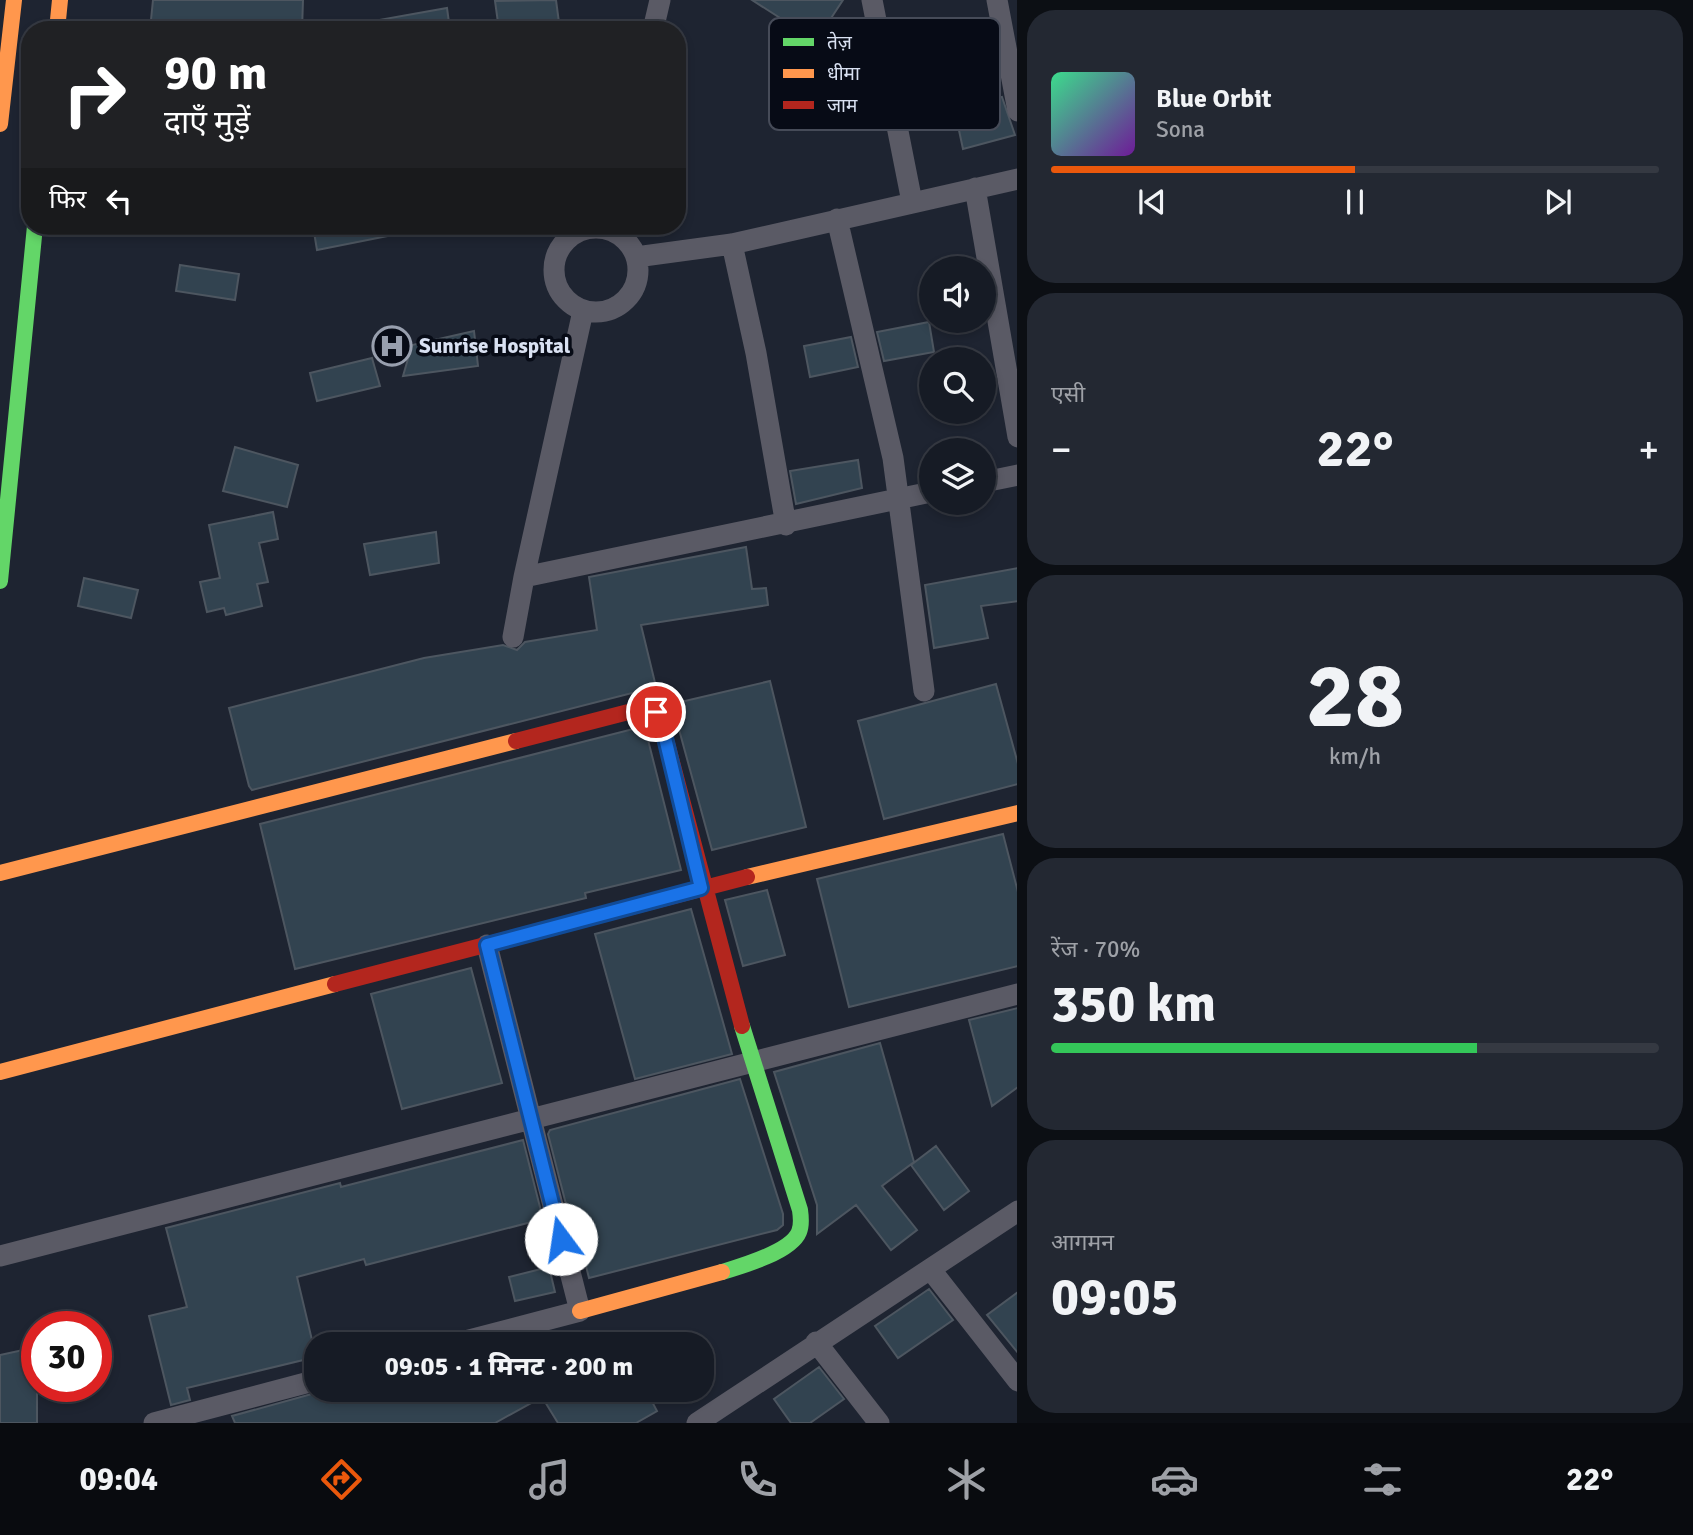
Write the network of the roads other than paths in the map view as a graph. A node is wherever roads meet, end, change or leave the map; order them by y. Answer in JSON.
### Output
{"nodes":[{"id":1,"x":14,"y":0,"type":"edge"},
{"id":2,"x":60,"y":0,"type":"edge"},
{"id":3,"x":660,"y":0,"type":"edge"},
{"id":4,"x":872,"y":0,"type":"edge"},
{"id":5,"x":997,"y":0,"type":"edge"},
{"id":6,"x":876,"y":18,"type":"edge"},
{"id":7,"x":58,"y":21,"type":"edge"},
{"id":8,"x":655,"y":21,"type":"edge"},
{"id":9,"x":1017,"y":111,"type":"edge"},
{"id":10,"x":0,"y":124,"type":"edge"},
{"id":11,"x":898,"y":130,"type":"edge"},
{"id":12,"x":1017,"y":179,"type":"edge"},
{"id":13,"x":975,"y":188,"type":"junction"},
{"id":14,"x":912,"y":202,"type":"junction"},
{"id":15,"x":837,"y":219,"type":"junction"},
{"id":16,"x":34,"y":235,"type":"edge"},
{"id":17,"x":573,"y":235,"type":"edge"},
{"id":18,"x":620,"y":235,"type":"edge"},
{"id":19,"x":732,"y":244,"type":"junction"},
{"id":20,"x":636,"y":257,"type":"junction"},
{"id":21,"x":583,"y":311,"type":"junction"},
{"id":22,"x":1017,"y":437,"type":"edge"},
{"id":23,"x":1017,"y":475,"type":"edge"},
{"id":24,"x":996,"y":479,"type":"edge"},
{"id":25,"x":919,"y":495,"type":"edge"},
{"id":26,"x":900,"y":499,"type":"junction"},
{"id":27,"x":786,"y":525,"type":"junction"},
{"id":28,"x":524,"y":578,"type":"junction"},
{"id":29,"x":0,"y":581,"type":"edge"},
{"id":30,"x":513,"y":637,"type":"dead end"},
{"id":31,"x":924,"y":691,"type":"dead end"},
{"id":32,"x":1017,"y":813,"type":"edge"},
{"id":33,"x":0,"y":873,"type":"edge"},
{"id":34,"x":701,"y":888,"type":"junction"},
{"id":35,"x":487,"y":945,"type":"junction"},
{"id":36,"x":1017,"y":994,"type":"edge"},
{"id":37,"x":750,"y":1060,"type":"junction"},
{"id":38,"x":0,"y":1072,"type":"edge"},
{"id":39,"x":531,"y":1119,"type":"junction"},
{"id":40,"x":1017,"y":1211,"type":"edge"},
{"id":41,"x":0,"y":1256,"type":"edge"},
{"id":42,"x":930,"y":1270,"type":"junction"},
{"id":43,"x":580,"y":1311,"type":"junction"},
{"id":44,"x":500,"y":1332,"type":"edge"},
{"id":45,"x":816,"y":1342,"type":"junction"},
{"id":46,"x":1017,"y":1381,"type":"edge"},
{"id":47,"x":304,"y":1383,"type":"edge"},
{"id":48,"x":154,"y":1423,"type":"edge"},
{"id":49,"x":699,"y":1423,"type":"edge"},
{"id":50,"x":878,"y":1423,"type":"edge"}],
"edges":[{"from":1,"to":10,"type":"street"},
{"from":2,"to":7,"type":"street"},
{"from":3,"to":8,"type":"street"},
{"from":4,"to":6,"type":"street"},
{"from":5,"to":9,"type":"street"},
{"from":11,"to":14,"type":"street"},
{"from":12,"to":13,"type":"street"},
{"from":13,"to":14,"type":"street"},
{"from":13,"to":22,"type":"street"},
{"from":14,"to":15,"type":"street"},
{"from":15,"to":19,"type":"street"},
{"from":15,"to":26,"type":"street"},
{"from":16,"to":29,"type":"street"},
{"from":17,"to":21,"type":"street"},
{"from":18,"to":20,"type":"street"},
{"from":19,"to":20,"type":"street"},
{"from":19,"to":27,"type":"street"},
{"from":20,"to":21,"type":"street"},
{"from":21,"to":28,"type":"street"},
{"from":23,"to":24,"type":"street"},
{"from":25,"to":26,"type":"street"},
{"from":26,"to":27,"type":"street"},
{"from":26,"to":31,"type":"street"},
{"from":27,"to":28,"type":"street"},
{"from":28,"to":30,"type":"street"},
{"from":32,"to":34,"type":"street"},
{"from":33,"to":34,"type":"street"},
{"from":34,"to":35,"type":"street"},
{"from":34,"to":37,"type":"street"},
{"from":35,"to":38,"type":"street"},
{"from":35,"to":39,"type":"street"},
{"from":36,"to":37,"type":"street"},
{"from":37,"to":39,"type":"street"},
{"from":37,"to":43,"type":"street"},
{"from":39,"to":41,"type":"street"},
{"from":39,"to":43,"type":"street"},
{"from":40,"to":42,"type":"street"},
{"from":42,"to":45,"type":"street"},
{"from":42,"to":46,"type":"street"},
{"from":43,"to":44,"type":"street"},
{"from":45,"to":49,"type":"street"},
{"from":45,"to":50,"type":"street"},
{"from":47,"to":48,"type":"street"}]}
